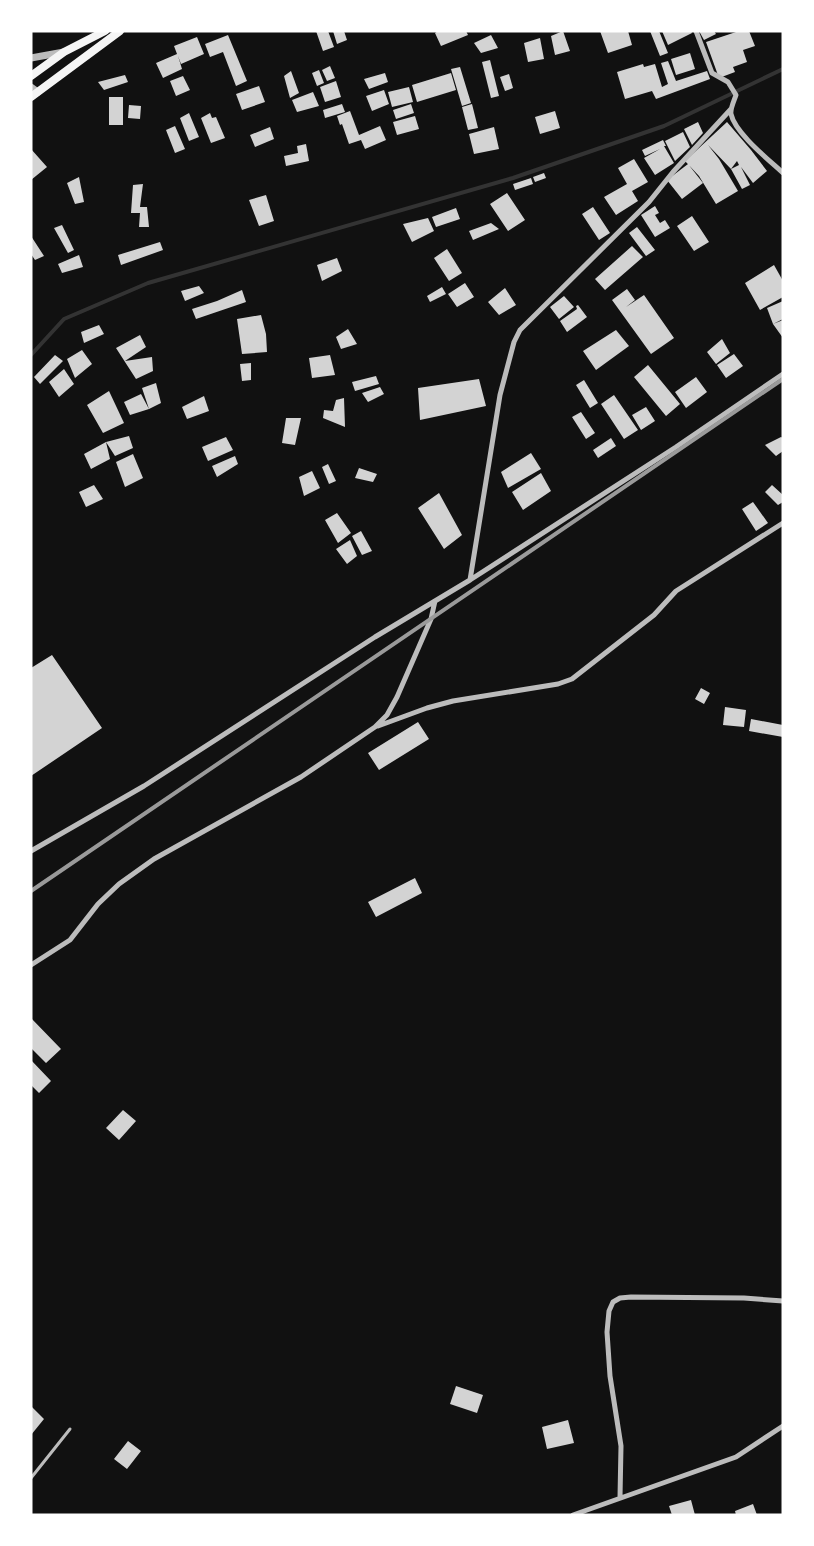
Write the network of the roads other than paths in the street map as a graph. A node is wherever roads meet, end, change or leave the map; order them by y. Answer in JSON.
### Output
{"nodes":[{"id":1,"x":105,"y":31,"type":"edge"},
{"id":2,"x":120,"y":31,"type":"edge"},
{"id":3,"x":696,"y":31,"type":"edge"},
{"id":4,"x":64,"y":52,"type":"junction"},
{"id":5,"x":31,"y":58,"type":"edge"},
{"id":6,"x":31,"y":76,"type":"edge"},
{"id":7,"x":31,"y":87,"type":"edge"},
{"id":8,"x":35,"y":94,"type":"edge"},
{"id":9,"x":731,"y":110,"type":"junction"},
{"id":10,"x":783,"y":173,"type":"edge"},
{"id":11,"x":783,"y":374,"type":"edge"},
{"id":12,"x":783,"y":523,"type":"edge"},
{"id":13,"x":470,"y":580,"type":"junction"},
{"id":14,"x":435,"y":601,"type":"junction"},
{"id":15,"x":375,"y":727,"type":"junction"},
{"id":16,"x":31,"y":851,"type":"edge"},
{"id":17,"x":31,"y":965,"type":"edge"},
{"id":18,"x":783,"y":1301,"type":"edge"},
{"id":19,"x":783,"y":1426,"type":"edge"},
{"id":20,"x":70,"y":1430,"type":"dead end"},
{"id":21,"x":31,"y":1478,"type":"edge"},
{"id":22,"x":620,"y":1497,"type":"junction"},
{"id":23,"x":573,"y":1515,"type":"edge"}],
"edges":[{"from":1,"to":4,"type":"main road"},
{"from":2,"to":8,"type":"main road"},
{"from":3,"to":9,"type":"street"},
{"from":4,"to":5,"type":"street"},
{"from":4,"to":6,"type":"main road"},
{"from":7,"to":8,"type":"street"},
{"from":9,"to":10,"type":"street"},
{"from":9,"to":13,"type":"street"},
{"from":11,"to":13,"type":"street"},
{"from":12,"to":15,"type":"street"},
{"from":13,"to":14,"type":"street"},
{"from":14,"to":15,"type":"street"},
{"from":14,"to":16,"type":"street"},
{"from":15,"to":17,"type":"street"},
{"from":18,"to":22,"type":"street"},
{"from":19,"to":22,"type":"street"},
{"from":20,"to":21,"type":"lane"},
{"from":22,"to":23,"type":"street"}]}
